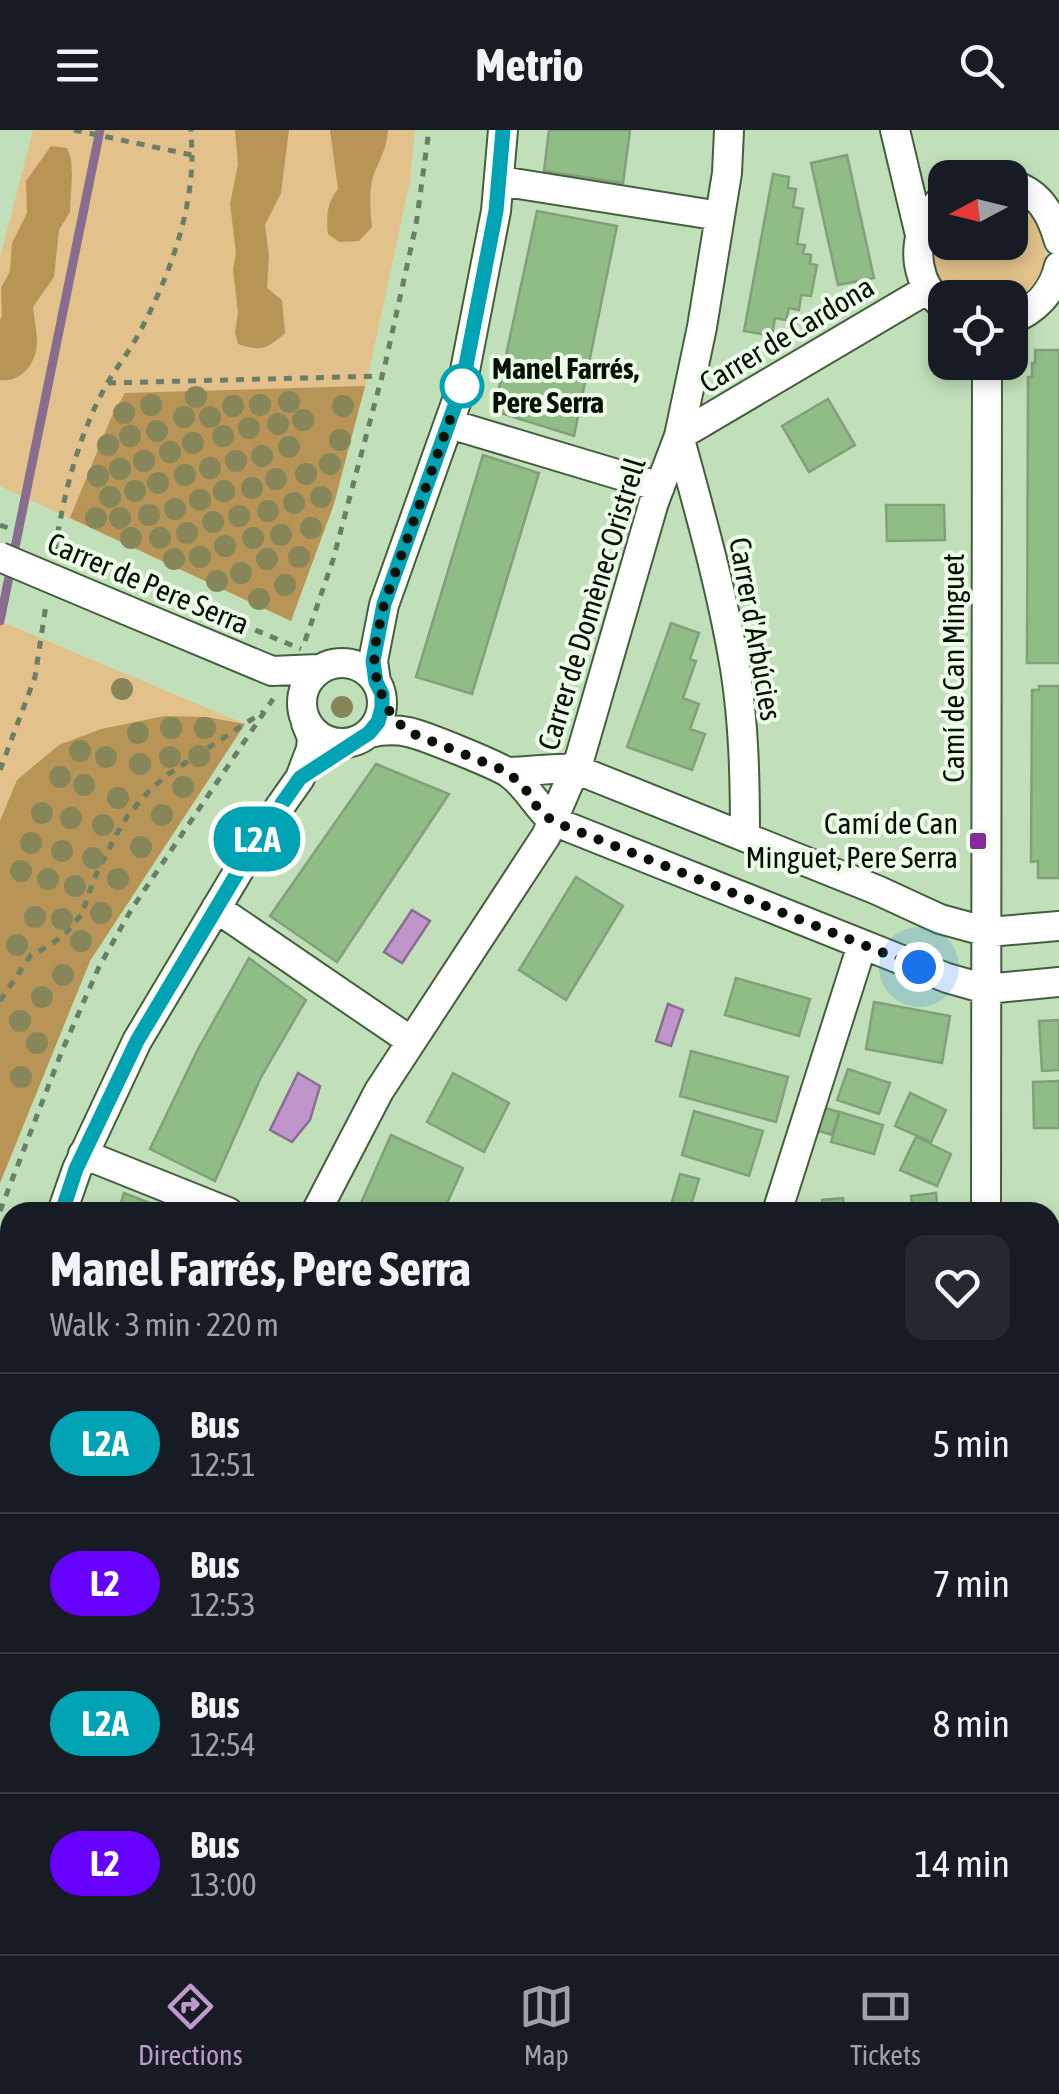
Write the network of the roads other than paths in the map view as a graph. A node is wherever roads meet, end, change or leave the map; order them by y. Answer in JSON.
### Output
{"nodes":[{"id":1,"x":503,"y":130,"type":"edge"},
{"id":2,"x":729,"y":130,"type":"edge"},
{"id":3,"x":895,"y":130,"type":"edge"},
{"id":4,"x":500,"y":181,"type":"junction"},
{"id":5,"x":1028,"y":193,"type":"edge"},
{"id":6,"x":928,"y":215,"type":"edge"},
{"id":7,"x":720,"y":216,"type":"junction"},
{"id":8,"x":920,"y":235,"type":"junction"},
{"id":9,"x":1059,"y":241,"type":"edge"},
{"id":10,"x":1059,"y":266,"type":"edge"},
{"id":11,"x":928,"y":286,"type":"edge"},
{"id":12,"x":928,"y":304,"type":"edge"},
{"id":13,"x":1028,"y":310,"type":"edge"},
{"id":14,"x":987,"y":380,"type":"edge"},
{"id":15,"x":450,"y":424,"type":"junction"},
{"id":16,"x":679,"y":436,"type":"junction"},
{"id":17,"x":660,"y":488,"type":"junction"},
{"id":18,"x":0,"y":557,"type":"edge"},
{"id":19,"x":384,"y":604,"type":"junction"},
{"id":20,"x":317,"y":660,"type":"junction"},
{"id":21,"x":272,"y":671,"type":"junction"},
{"id":22,"x":379,"y":688,"type":"junction"},
{"id":23,"x":304,"y":719,"type":"junction"},
{"id":24,"x":409,"y":732,"type":"junction"},
{"id":25,"x":364,"y":737,"type":"junction"},
{"id":26,"x":575,"y":769,"type":"junction"},
{"id":27,"x":508,"y":772,"type":"junction"},
{"id":28,"x":300,"y":778,"type":"junction"},
{"id":29,"x":552,"y":821,"type":"junction"},
{"id":30,"x":745,"y":837,"type":"junction"},
{"id":31,"x":216,"y":908,"type":"junction"},
{"id":32,"x":1059,"y":926,"type":"edge"},
{"id":33,"x":988,"y":932,"type":"junction"},
{"id":34,"x":862,"y":945,"type":"junction"},
{"id":35,"x":1059,"y":982,"type":"edge"},
{"id":36,"x":986,"y":989,"type":"junction"},
{"id":37,"x":412,"y":1041,"type":"junction"},
{"id":38,"x":84,"y":1154,"type":"junction"},
{"id":39,"x":66,"y":1202,"type":"edge"},
{"id":40,"x":203,"y":1202,"type":"edge"},
{"id":41,"x":321,"y":1202,"type":"edge"},
{"id":42,"x":780,"y":1202,"type":"edge"},
{"id":43,"x":986,"y":1202,"type":"edge"}],
"edges":[{"from":1,"to":4,"type":"street"},
{"from":2,"to":7,"type":"street","name":"Carrer de Domènec Oristrell"},
{"from":3,"to":8,"type":"street"},
{"from":4,"to":7,"type":"street"},
{"from":4,"to":15,"type":"street"},
{"from":5,"to":9,"type":"street"},
{"from":6,"to":8,"type":"street"},
{"from":7,"to":16,"type":"street","name":"Carrer de Domènec Oristrell"},
{"from":8,"to":11,"type":"street"},
{"from":10,"to":13,"type":"street"},
{"from":12,"to":16,"type":"street","name":"Carrer de Cardona"},
{"from":14,"to":33,"type":"street","name":"Camí de Can Minguet"},
{"from":15,"to":17,"type":"street"},
{"from":15,"to":19,"type":"street"},
{"from":16,"to":17,"type":"street","name":"Carrer de Domènec Oristrell"},
{"from":16,"to":30,"type":"street","name":"Carrer d'Arbúcies"},
{"from":17,"to":26,"type":"street","name":"Carrer de Domènec Oristrell"},
{"from":18,"to":21,"type":"street","name":"Carrer de Pere Serra","bridge":true},
{"from":19,"to":20,"type":"street"},
{"from":19,"to":22,"type":"street"},
{"from":20,"to":21,"type":"street","name":"Carrer de Pere Serra"},
{"from":20,"to":22,"type":"street"},
{"from":20,"to":23,"type":"street"},
{"from":21,"to":23,"type":"street","name":"Carrer de Pere Serra"},
{"from":22,"to":24,"type":"street"},
{"from":22,"to":25,"type":"street"},
{"from":23,"to":25,"type":"street"},
{"from":23,"to":28,"type":"street"},
{"from":24,"to":25,"type":"street"},
{"from":24,"to":27,"type":"street"},
{"from":25,"to":28,"type":"street"},
{"from":26,"to":27,"type":"street"},
{"from":26,"to":29,"type":"street","name":"Carrer de Domènec Oristrell"},
{"from":26,"to":30,"type":"street"},
{"from":27,"to":29,"type":"street"},
{"from":28,"to":31,"type":"street"},
{"from":29,"to":34,"type":"street"},
{"from":29,"to":37,"type":"street","name":"Carrer de Domènec Oristrell"},
{"from":30,"to":33,"type":"street"},
{"from":31,"to":37,"type":"street"},
{"from":31,"to":38,"type":"street"},
{"from":32,"to":33,"type":"street"},
{"from":33,"to":36,"type":"street","name":"Camí de Can Minguet"},
{"from":34,"to":36,"type":"street"},
{"from":34,"to":42,"type":"street"},
{"from":35,"to":36,"type":"street"},
{"from":36,"to":43,"type":"street","name":"Camí de Can Minguet"},
{"from":37,"to":41,"type":"street","name":"Carrer de Domènec Oristrell"},
{"from":38,"to":39,"type":"street"},
{"from":38,"to":40,"type":"street"}]}
